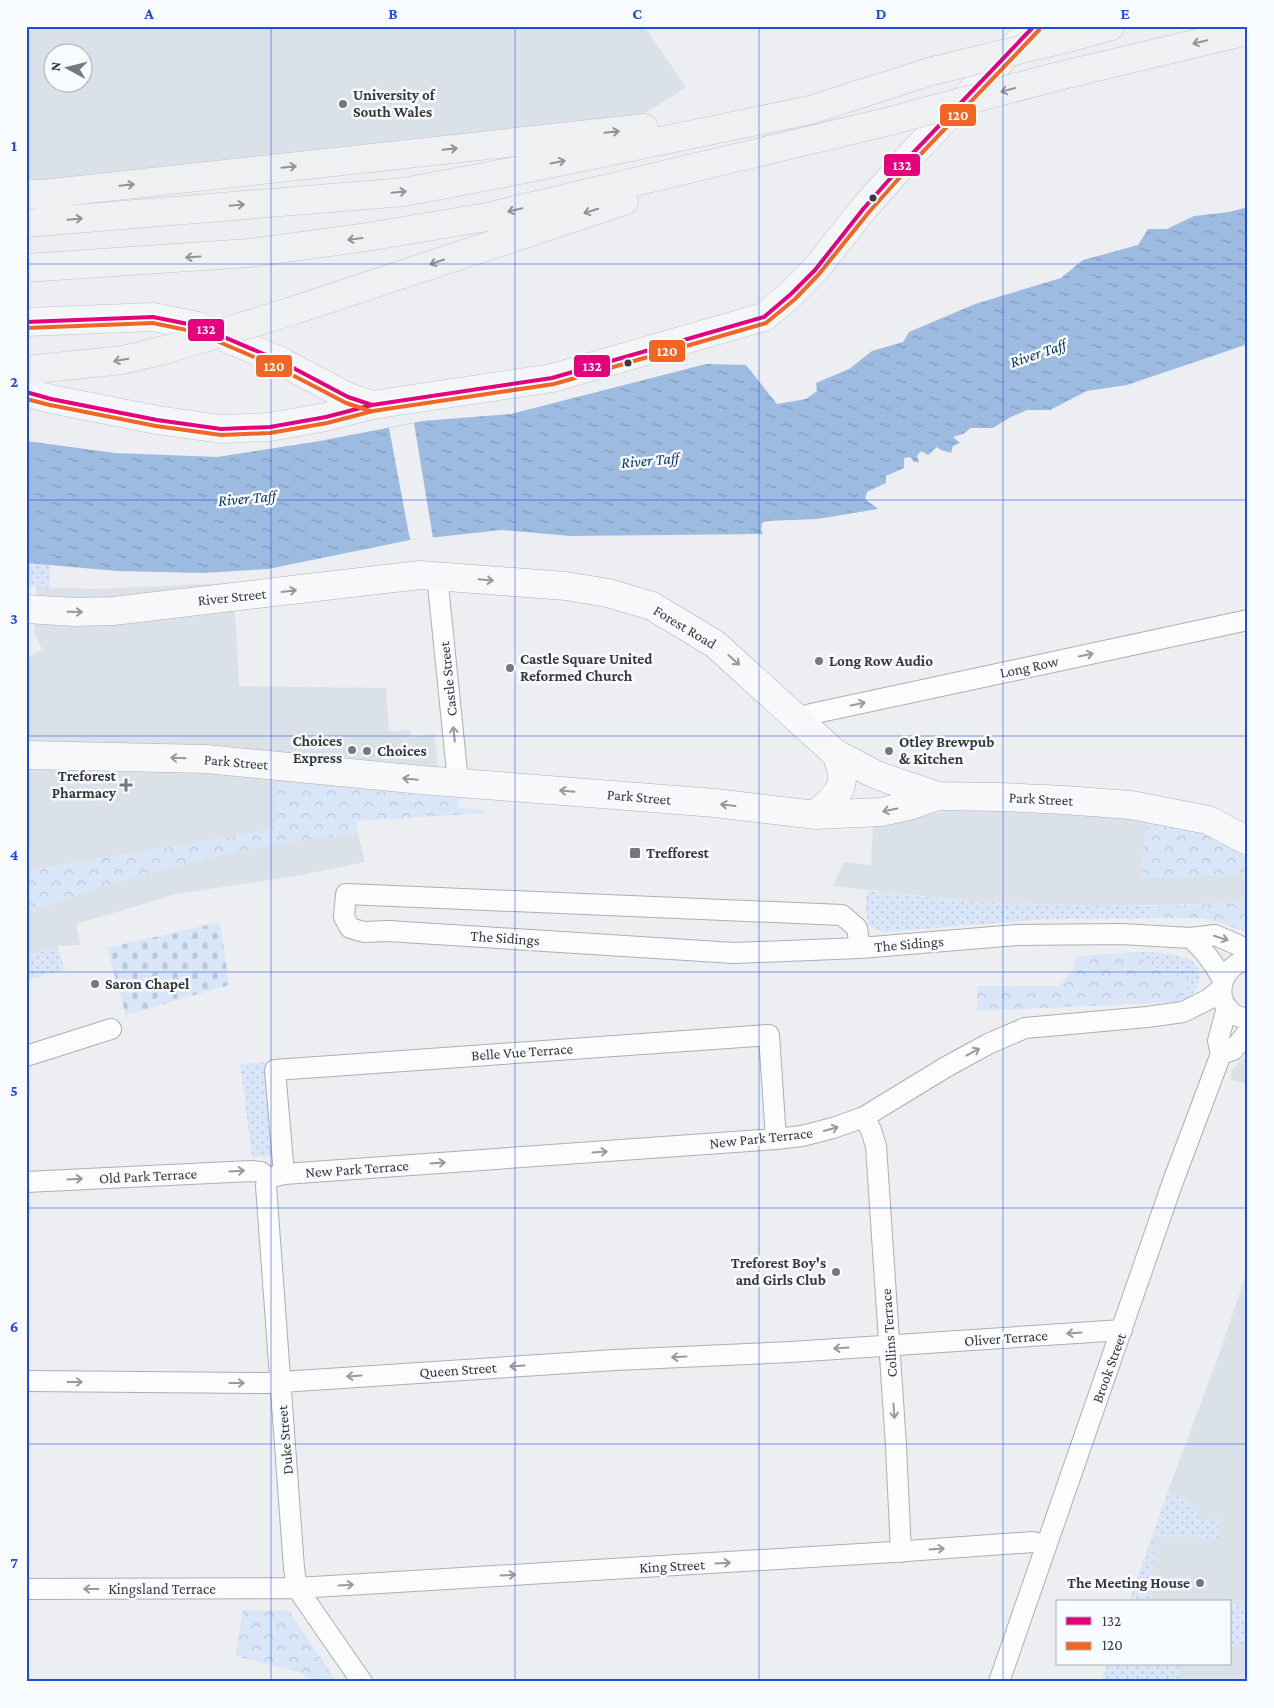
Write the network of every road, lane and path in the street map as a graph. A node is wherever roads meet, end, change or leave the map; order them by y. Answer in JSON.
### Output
{"nodes":[{"id":1,"x":1034,"y":26,"type":"edge"},
{"id":2,"x":1111,"y":26,"type":"edge"},
{"id":3,"x":1248,"y":31,"type":"edge"},
{"id":4,"x":810,"y":110,"type":"junction"},
{"id":5,"x":821,"y":137,"type":"junction"},
{"id":6,"x":26,"y":194,"type":"edge"},
{"id":7,"x":26,"y":223,"type":"edge"},
{"id":8,"x":26,"y":268,"type":"edge"},
{"id":9,"x":26,"y":322,"type":"edge"},
{"id":10,"x":26,"y":370,"type":"edge"},
{"id":11,"x":26,"y":392,"type":"edge"},
{"id":12,"x":372,"y":406,"type":"junction"},
{"id":13,"x":437,"y":575,"type":"junction"},
{"id":14,"x":26,"y":609,"type":"edge"},
{"id":15,"x":1248,"y":620,"type":"edge"},
{"id":16,"x":804,"y":716,"type":"junction"},
{"id":17,"x":836,"y":754,"type":"junction"},
{"id":18,"x":26,"y":755,"type":"edge"},
{"id":19,"x":458,"y":782,"type":"junction"},
{"id":20,"x":937,"y":796,"type":"junction"},
{"id":21,"x":816,"y":815,"type":"junction"},
{"id":22,"x":1247,"y":833,"type":"edge"},
{"id":23,"x":1191,"y":938,"type":"junction"},
{"id":24,"x":860,"y":948,"type":"junction"},
{"id":25,"x":1248,"y":952,"type":"edge"},
{"id":26,"x":1248,"y":959,"type":"edge"},
{"id":27,"x":1224,"y":992,"type":"junction"},
{"id":28,"x":1248,"y":1019,"type":"edge"},
{"id":29,"x":111,"y":1030,"type":"dead end"},
{"id":30,"x":1248,"y":1032,"type":"edge"},
{"id":31,"x":1222,"y":1054,"type":"junction"},
{"id":32,"x":26,"y":1056,"type":"edge"},
{"id":33,"x":864,"y":1117,"type":"junction"},
{"id":34,"x":776,"y":1139,"type":"junction"},
{"id":35,"x":276,"y":1176,"type":"junction"},
{"id":36,"x":26,"y":1182,"type":"edge"},
{"id":37,"x":1122,"y":1330,"type":"junction"},
{"id":38,"x":890,"y":1344,"type":"junction"},
{"id":39,"x":26,"y":1381,"type":"edge"},
{"id":40,"x":280,"y":1381,"type":"junction"},
{"id":41,"x":1046,"y":1546,"type":"junction"},
{"id":42,"x":901,"y":1552,"type":"junction"},
{"id":43,"x":26,"y":1588,"type":"edge"},
{"id":44,"x":297,"y":1588,"type":"junction"},
{"id":45,"x":362,"y":1682,"type":"edge"},
{"id":46,"x":999,"y":1682,"type":"edge"}],
"edges":[{"from":1,"to":12,"type":"main road"},
{"from":2,"to":4,"type":"highway","bridge":true},
{"from":3,"to":5,"type":"highway","one_way":true,"bridge":true},
{"from":6,"to":4,"type":"highway","one_way":true},
{"from":7,"to":4,"type":"highway","one_way":true},
{"from":5,"to":8,"type":"highway","one_way":true},
{"from":5,"to":10,"type":"highway","one_way":true,"bridge":true},
{"from":9,"to":12,"type":"main road"},
{"from":11,"to":12,"type":"main road"},
{"from":14,"to":13,"type":"main road","name":"River Street","one_way":true},
{"from":13,"to":16,"type":"main road","name":"Forest Road","one_way":true},
{"from":19,"to":13,"type":"street","name":"Castle Street","one_way":true},
{"from":16,"to":15,"type":"street","name":"Long Row","one_way":true},
{"from":16,"to":17,"type":"main road","name":"Forest Road"},
{"from":17,"to":20,"type":"main road","name":"Forest Road"},
{"from":17,"to":21,"type":"main road","name":"Forest Road"},
{"from":19,"to":18,"type":"main road","name":"Park Street","one_way":true},
{"from":21,"to":19,"type":"main road","name":"Park Street","one_way":true},
{"from":20,"to":21,"type":"main road","name":"Park Street","one_way":true},
{"from":20,"to":22,"type":"main road","name":"Park Street"},
{"from":23,"to":24,"type":"street","name":"The Sidings"},
{"from":23,"to":25,"type":"street","name":"The Sidings","one_way":true},
{"from":23,"to":27,"type":"street"},
{"from":24,"to":24,"type":"street","name":"The Sidings"},
{"from":26,"to":27,"type":"street","name":"New Park Terrace"},
{"from":27,"to":28,"type":"street"},
{"from":27,"to":31,"type":"street","name":"Brook Street"},
{"from":33,"to":27,"type":"street","name":"New Park Terrace","one_way":true},
{"from":29,"to":32,"type":"street"},
{"from":30,"to":31,"type":"street"},
{"from":31,"to":37,"type":"street","name":"Brook Street"},
{"from":34,"to":33,"type":"street","name":"New Park Terrace","one_way":true},
{"from":33,"to":38,"type":"street","name":"Collins Terrace"},
{"from":35,"to":34,"type":"street","name":"New Park Terrace","one_way":true},
{"from":34,"to":35,"type":"street","name":"Belle Vue Terrace"},
{"from":36,"to":35,"type":"street","name":"Old Park Terrace","one_way":true},
{"from":35,"to":40,"type":"street","name":"Duke Street"},
{"from":37,"to":38,"type":"street","name":"Oliver Terrace","one_way":true},
{"from":37,"to":41,"type":"street","name":"Brook Street"},
{"from":38,"to":40,"type":"street","name":"Queen Street","one_way":true},
{"from":38,"to":42,"type":"street","name":"Collins Terrace","one_way":true},
{"from":39,"to":40,"type":"street","name":"Queen Street","one_way":true},
{"from":40,"to":44,"type":"street","name":"Duke Street"},
{"from":42,"to":41,"type":"street","name":"King Street","one_way":true},
{"from":41,"to":46,"type":"street","name":"Brook Street"},
{"from":44,"to":42,"type":"street","name":"King Street","one_way":true},
{"from":44,"to":43,"type":"street","name":"Kingsland Terrace","one_way":true},
{"from":44,"to":45,"type":"street","name":"Duke Street"}]}
